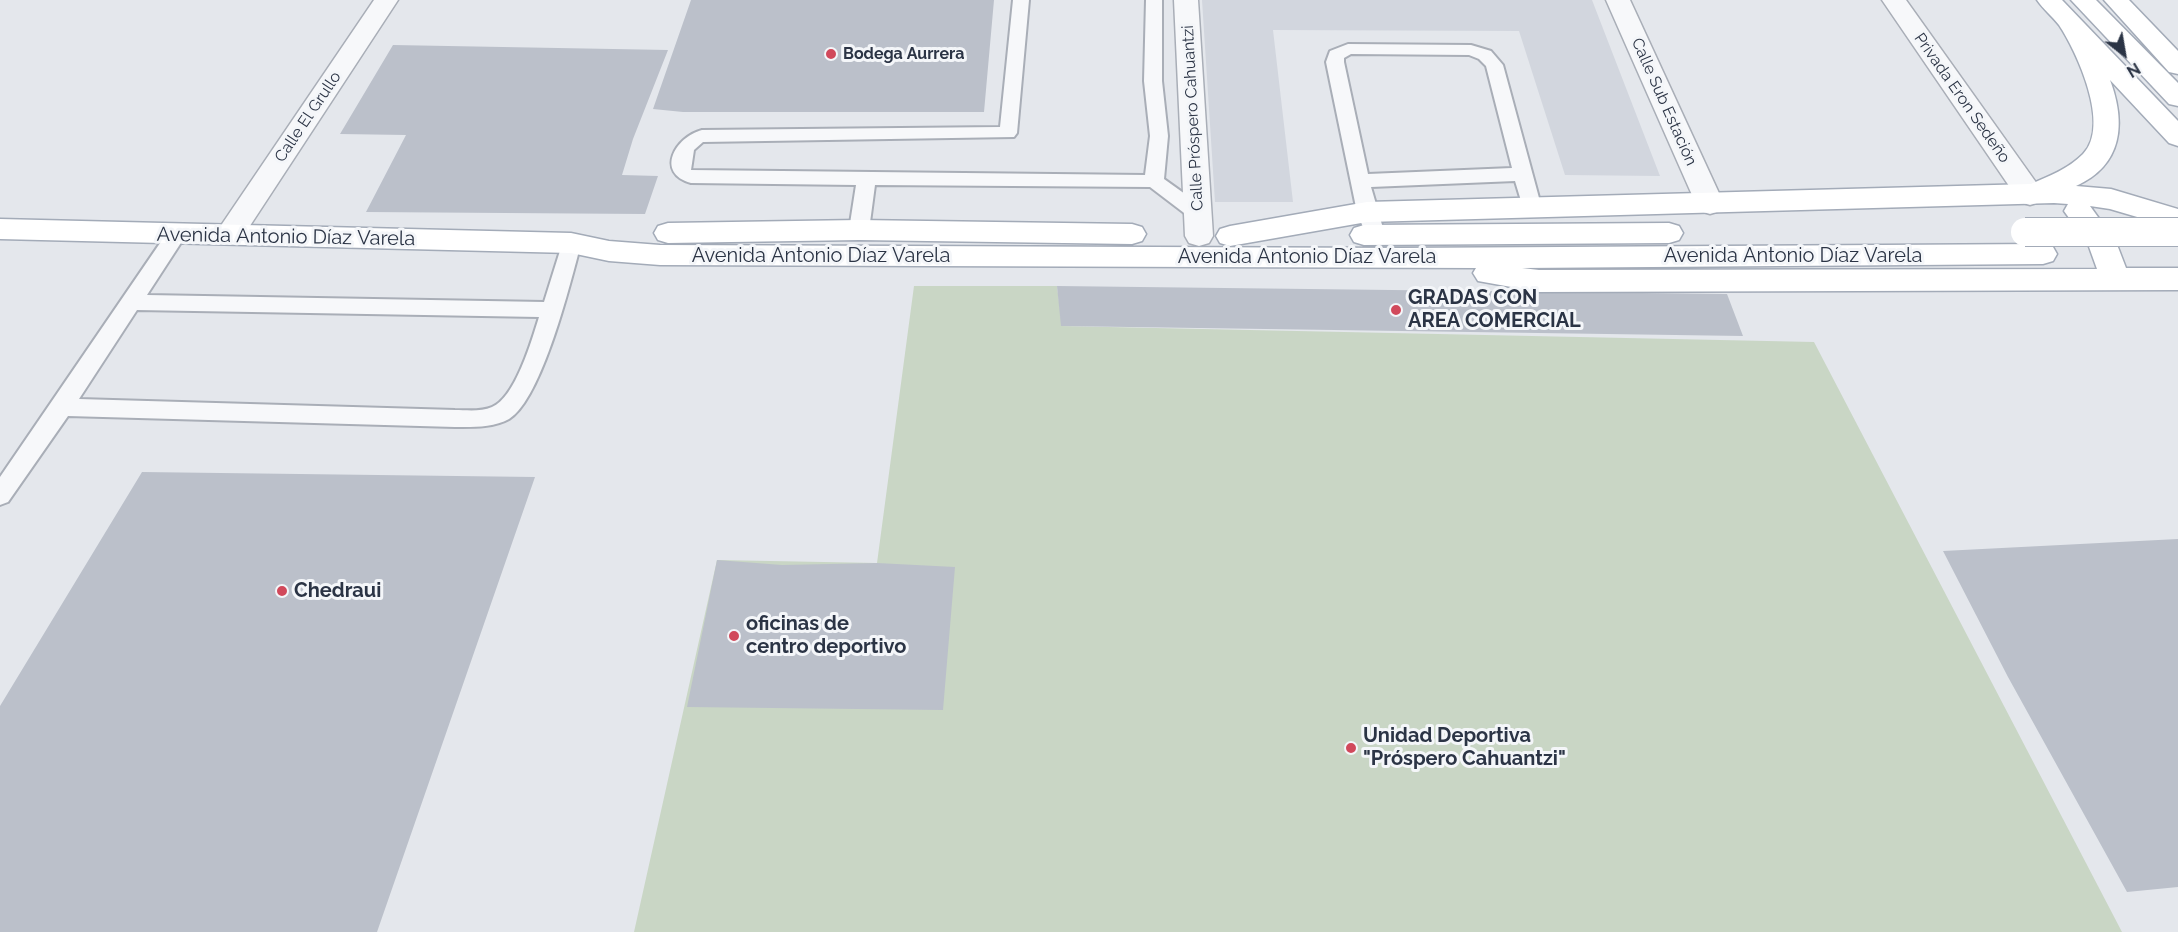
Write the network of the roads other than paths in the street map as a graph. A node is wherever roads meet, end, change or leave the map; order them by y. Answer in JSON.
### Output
{"nodes":[{"id":1,"x":386,"y":0,"type":"edge"},
{"id":2,"x":1021,"y":0,"type":"edge"},
{"id":3,"x":1154,"y":0,"type":"edge"},
{"id":4,"x":1186,"y":0,"type":"edge"},
{"id":5,"x":1618,"y":0,"type":"edge"},
{"id":6,"x":1894,"y":0,"type":"edge"},
{"id":7,"x":2049,"y":0,"type":"edge"},
{"id":8,"x":2083,"y":0,"type":"edge"},
{"id":9,"x":2116,"y":0,"type":"edge"},
{"id":10,"x":2142,"y":0,"type":"edge"},
{"id":11,"x":2070,"y":23,"type":"junction"},
{"id":12,"x":2178,"y":37,"type":"edge"},
{"id":13,"x":2178,"y":66,"type":"edge"},
{"id":14,"x":2178,"y":98,"type":"edge"},
{"id":15,"x":2178,"y":137,"type":"edge"},
{"id":16,"x":1522,"y":174,"type":"junction"},
{"id":17,"x":867,"y":177,"type":"junction"},
{"id":18,"x":1154,"y":181,"type":"junction"},
{"id":19,"x":1361,"y":181,"type":"junction"},
{"id":20,"x":2042,"y":194,"type":"junction"},
{"id":21,"x":1710,"y":204,"type":"junction"},
{"id":22,"x":1532,"y":209,"type":"junction"},
{"id":23,"x":2178,"y":219,"type":"edge"},
{"id":24,"x":1371,"y":224,"type":"junction"},
{"id":25,"x":1199,"y":225,"type":"junction"},
{"id":26,"x":0,"y":229,"type":"edge"},
{"id":27,"x":859,"y":230,"type":"junction"},
{"id":28,"x":2178,"y":232,"type":"edge"},
{"id":29,"x":230,"y":234,"type":"junction"},
{"id":30,"x":176,"y":235,"type":"junction"},
{"id":31,"x":571,"y":243,"type":"junction"},
{"id":32,"x":2034,"y":243,"type":"junction"},
{"id":33,"x":2178,"y":255,"type":"edge"},
{"id":34,"x":1400,"y":258,"type":"junction"},
{"id":35,"x":2113,"y":279,"type":"junction"},
{"id":36,"x":2178,"y":279,"type":"edge"},
{"id":37,"x":133,"y":302,"type":"junction"},
{"id":38,"x":552,"y":310,"type":"junction"},
{"id":39,"x":62,"y":407,"type":"junction"},
{"id":40,"x":0,"y":495,"type":"edge"}],
"edges":[{"from":1,"to":29,"type":"street","name":"Calle El Grullo"},
{"from":2,"to":17,"type":"lane"},
{"from":3,"to":18,"type":"lane"},
{"from":4,"to":25,"type":"street","name":"Calle Próspero Cahuantzi"},
{"from":5,"to":21,"type":"street","name":"Calle Sub Estación"},
{"from":6,"to":20,"type":"street","name":"Privada Eron Sedeño"},
{"from":7,"to":11,"type":"main road"},
{"from":8,"to":14,"type":"main road"},
{"from":9,"to":13,"type":"main road"},
{"from":10,"to":12,"type":"main road"},
{"from":11,"to":15,"type":"main road"},
{"from":11,"to":20,"type":"main road"},
{"from":16,"to":19,"type":"lane"},
{"from":16,"to":19,"type":"lane"},
{"from":16,"to":22,"type":"lane"},
{"from":17,"to":18,"type":"lane"},
{"from":17,"to":27,"type":"lane"},
{"from":18,"to":25,"type":"lane"},
{"from":19,"to":24,"type":"lane"},
{"from":20,"to":21,"type":"main road"},
{"from":20,"to":23,"type":"main road"},
{"from":20,"to":35,"type":"main road"},
{"from":21,"to":22,"type":"main road"},
{"from":22,"to":24,"type":"main road"},
{"from":24,"to":25,"type":"main road","name":"Avenida Antonio Díaz Varela"},
{"from":24,"to":32,"type":"main road","name":"Avenida Antonio Díaz Varela"},
{"from":25,"to":27,"type":"main road","name":"Avenida Antonio Díaz Varela"},
{"from":26,"to":30,"type":"main road","name":"Avenida Antonio Díaz Varela"},
{"from":27,"to":31,"type":"main road","name":"Avenida Antonio Díaz Varela"},
{"from":28,"to":32,"type":"main road","bridge":true},
{"from":29,"to":30,"type":"main road","name":"Avenida Antonio Díaz Varela"},
{"from":29,"to":31,"type":"main road","name":"Avenida Antonio Díaz Varela"},
{"from":30,"to":37,"type":"lane"},
{"from":31,"to":34,"type":"main road","name":"Avenida Antonio Díaz Varela"},
{"from":31,"to":38,"type":"lane"},
{"from":32,"to":33,"type":"main road"},
{"from":32,"to":34,"type":"main road","name":"Avenida Antonio Díaz Varela"},
{"from":34,"to":35,"type":"main road"},
{"from":35,"to":36,"type":"main road"},
{"from":37,"to":38,"type":"lane"},
{"from":37,"to":39,"type":"lane"},
{"from":38,"to":39,"type":"lane"},
{"from":39,"to":40,"type":"lane"}]}
